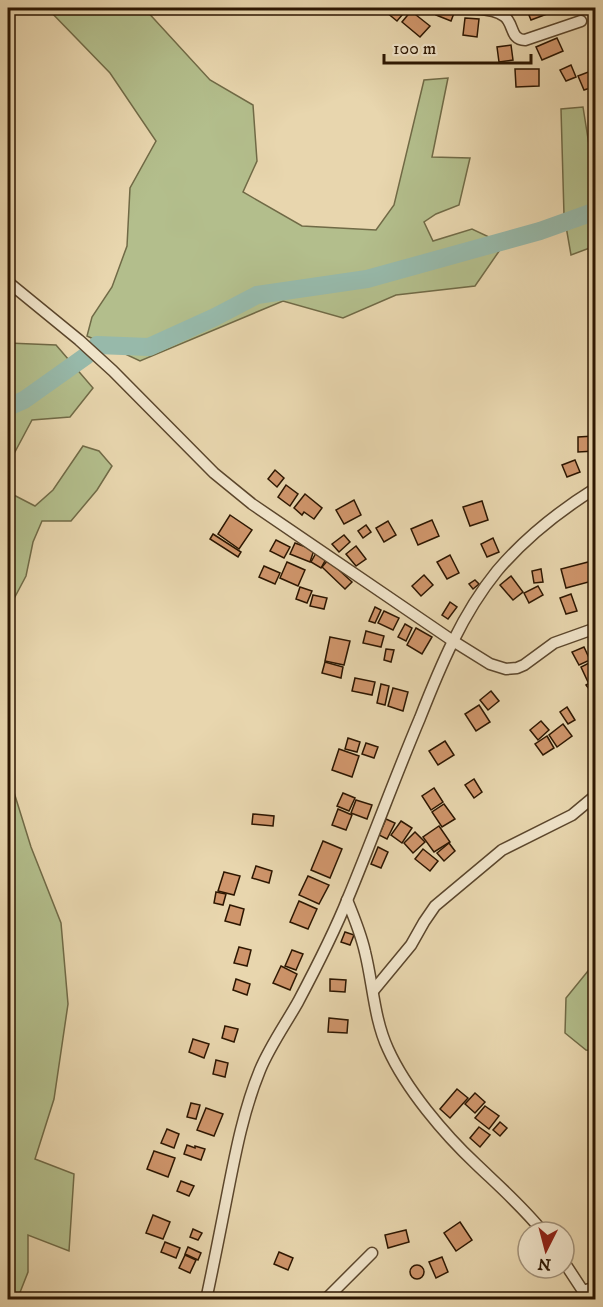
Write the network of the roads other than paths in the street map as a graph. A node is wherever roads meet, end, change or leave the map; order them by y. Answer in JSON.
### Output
{"nodes":[{"id":1,"x":471,"y":8,"type":"edge"},
{"id":2,"x":581,"y":21,"type":"dead end"},
{"id":3,"x":8,"y":282,"type":"edge"},
{"id":4,"x":596,"y":488,"type":"edge"},
{"id":5,"x":596,"y":628,"type":"edge"},
{"id":6,"x":453,"y":641,"type":"junction"},
{"id":7,"x":596,"y":795,"type":"edge"},
{"id":8,"x":347,"y":900,"type":"junction"},
{"id":9,"x":373,"y":991,"type":"junction"},
{"id":10,"x":532,"y":1220,"type":"edge"},
{"id":11,"x":372,"y":1253,"type":"dead end"},
{"id":12,"x":576,"y":1280,"type":"edge"},
{"id":13,"x":596,"y":1287,"type":"edge"},
{"id":14,"x":583,"y":1291,"type":"junction"},
{"id":15,"x":206,"y":1299,"type":"edge"},
{"id":16,"x":325,"y":1299,"type":"edge"},
{"id":17,"x":573,"y":1299,"type":"edge"}],
"edges":[{"from":1,"to":2,"type":"street"},
{"from":3,"to":6,"type":"street"},
{"from":4,"to":6,"type":"street"},
{"from":5,"to":6,"type":"street"},
{"from":6,"to":8,"type":"street"},
{"from":7,"to":9,"type":"street"},
{"from":8,"to":9,"type":"street"},
{"from":8,"to":15,"type":"street"},
{"from":9,"to":10,"type":"street"},
{"from":11,"to":16,"type":"street"},
{"from":12,"to":14,"type":"street"},
{"from":13,"to":14,"type":"street"},
{"from":14,"to":17,"type":"street"}]}
